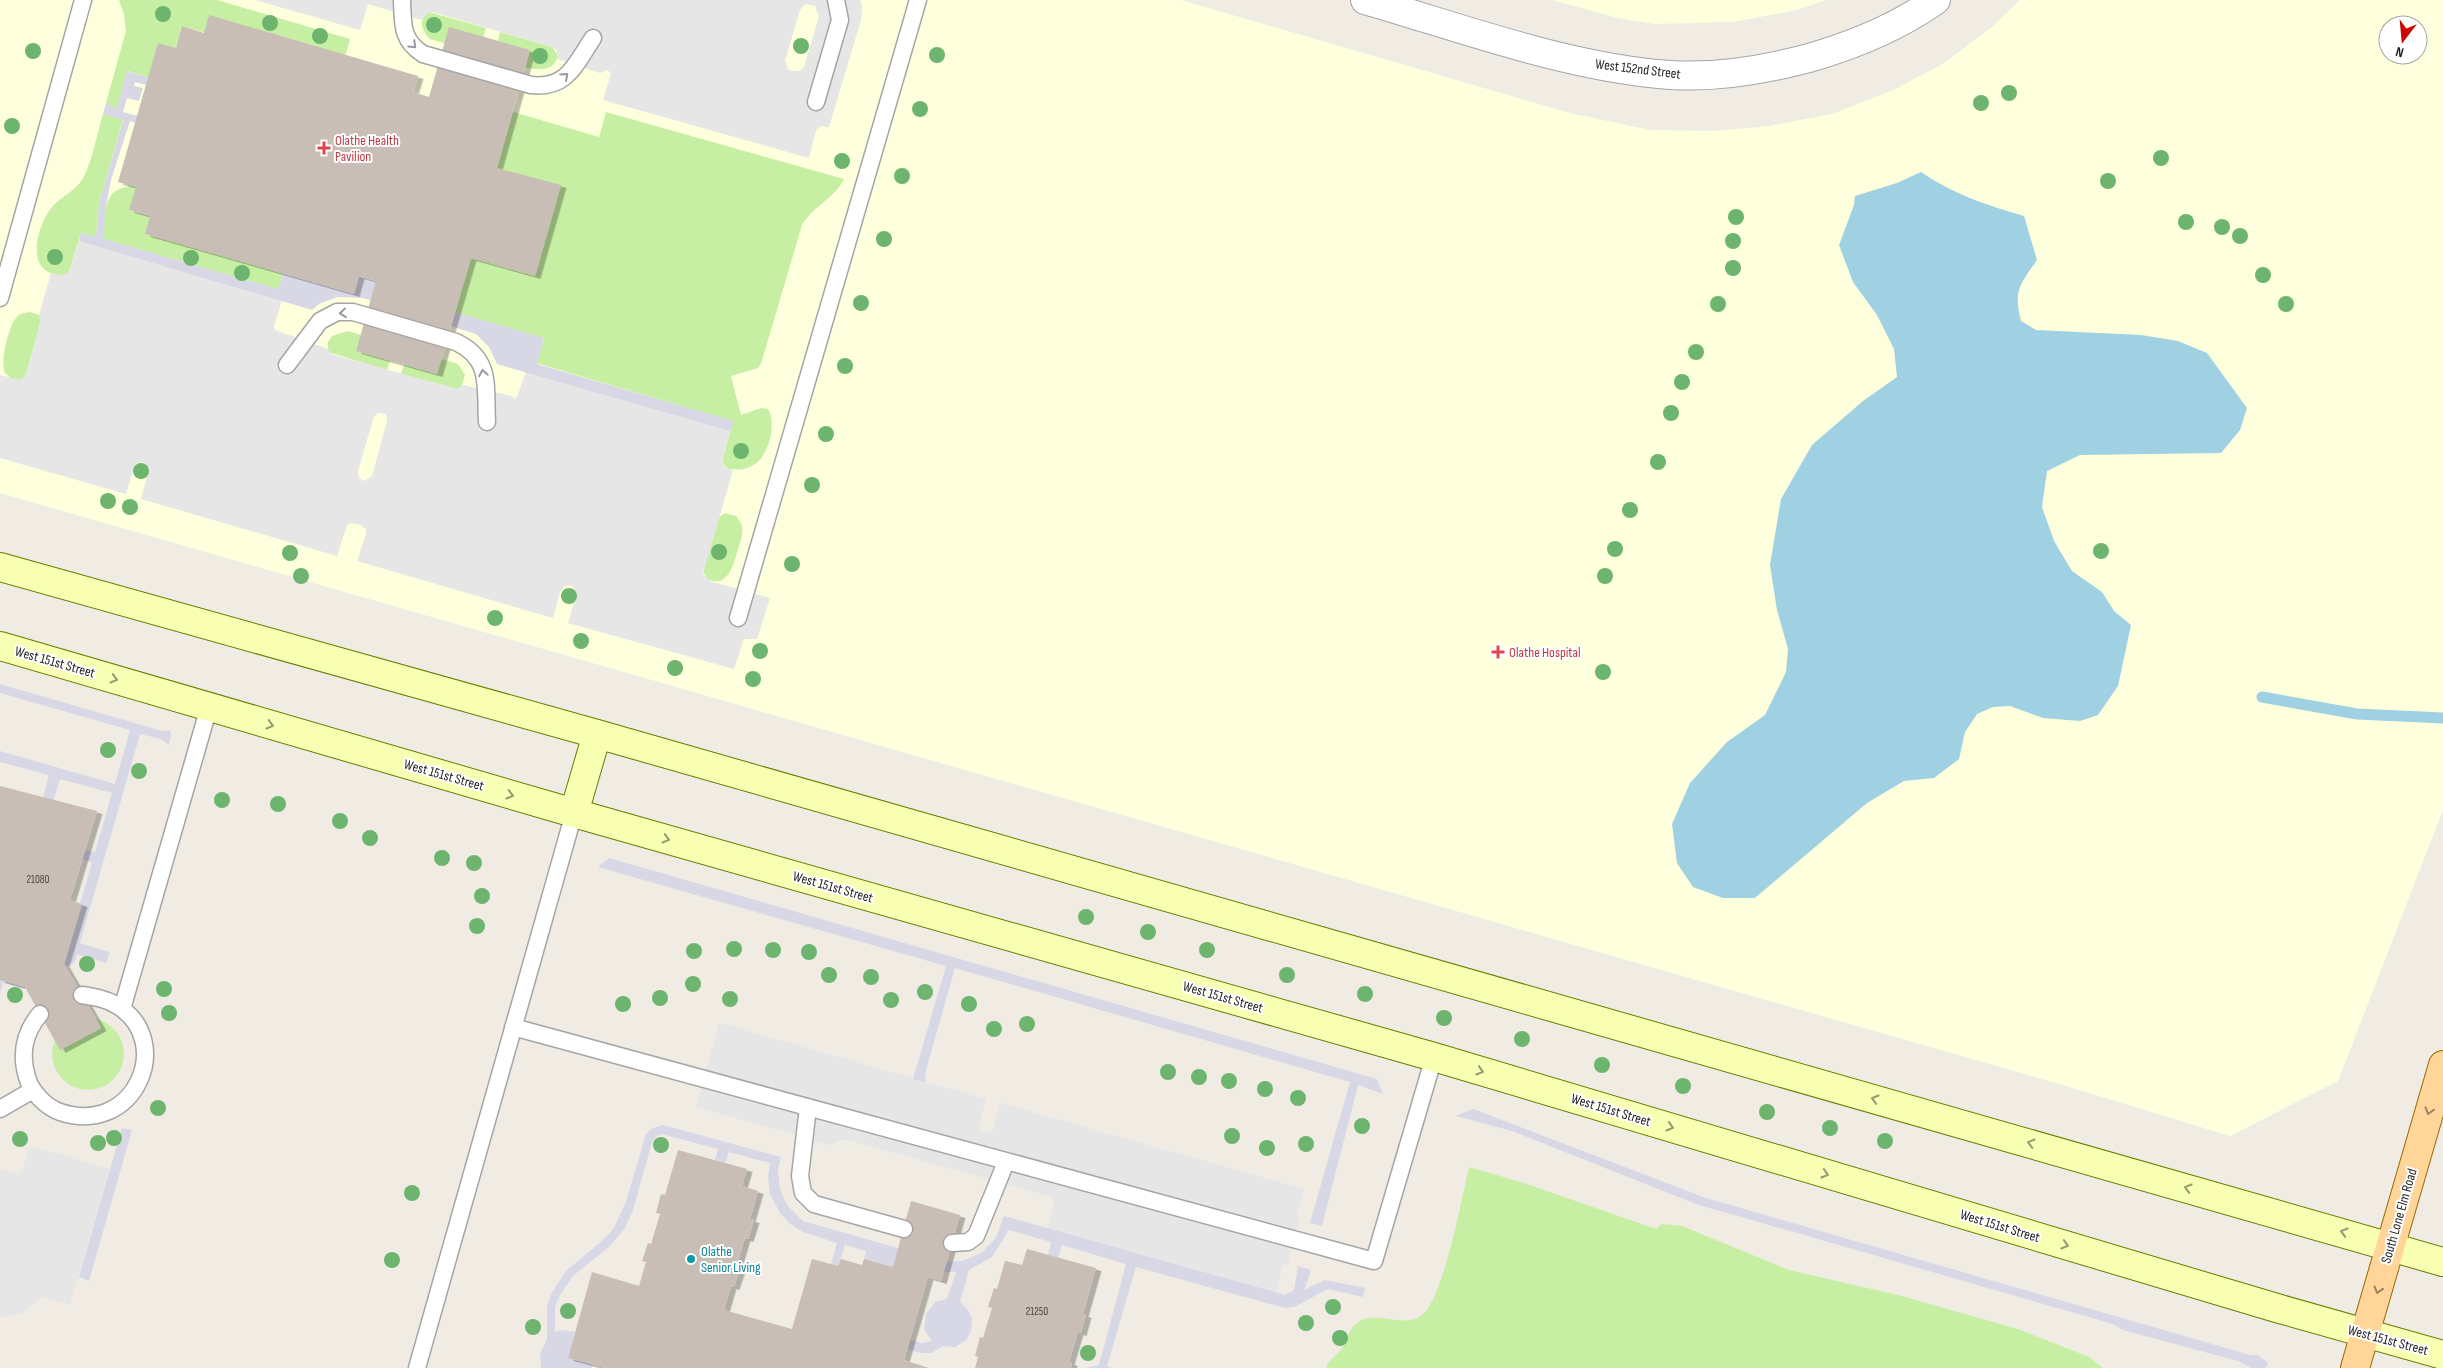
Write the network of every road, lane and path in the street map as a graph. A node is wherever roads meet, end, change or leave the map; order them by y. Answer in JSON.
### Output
{"nodes":[{"id":1,"x":83,"y":0,"type":"edge"},
{"id":2,"x":402,"y":0,"type":"edge"},
{"id":3,"x":836,"y":0,"type":"edge"},
{"id":4,"x":918,"y":0,"type":"edge"},
{"id":5,"x":1365,"y":0,"type":"edge"},
{"id":6,"x":1936,"y":0,"type":"edge"},
{"id":7,"x":593,"y":38,"type":"dead end"},
{"id":8,"x":816,"y":102,"type":"dead end"},
{"id":9,"x":0,"y":298,"type":"edge"},
{"id":10,"x":287,"y":365,"type":"dead end"},
{"id":11,"x":487,"y":422,"type":"dead end"},
{"id":12,"x":0,"y":567,"type":"edge"},
{"id":13,"x":738,"y":618,"type":"dead end"},
{"id":14,"x":0,"y":646,"type":"edge"},
{"id":15,"x":209,"y":707,"type":"junction"},
{"id":16,"x":597,"y":734,"type":"junction"},
{"id":17,"x":574,"y":813,"type":"junction"},
{"id":18,"x":82,"y":995,"type":"dead end"},
{"id":19,"x":122,"y":1009,"type":"junction"},
{"id":20,"x":40,"y":1014,"type":"dead end"},
{"id":21,"x":513,"y":1027,"type":"junction"},
{"id":22,"x":1434,"y":1057,"type":"junction"},
{"id":23,"x":2443,"y":1064,"type":"edge"},
{"id":24,"x":33,"y":1090,"type":"junction"},
{"id":25,"x":808,"y":1107,"type":"junction"},
{"id":26,"x":0,"y":1109,"type":"edge"},
{"id":27,"x":1006,"y":1162,"type":"junction"},
{"id":28,"x":904,"y":1229,"type":"dead end"},
{"id":29,"x":952,"y":1243,"type":"dead end"},
{"id":30,"x":2391,"y":1246,"type":"junction"},
{"id":31,"x":2443,"y":1262,"type":"edge"},
{"id":32,"x":2364,"y":1334,"type":"junction"},
{"id":33,"x":2443,"y":1355,"type":"edge"},
{"id":34,"x":417,"y":1368,"type":"edge"},
{"id":35,"x":2355,"y":1368,"type":"edge"}],
"edges":[{"from":1,"to":9,"type":"lane"},
{"from":2,"to":7,"type":"lane","one_way":true},
{"from":3,"to":8,"type":"lane"},
{"from":4,"to":13,"type":"lane"},
{"from":5,"to":6,"type":"street","name":"West 152nd Street"},
{"from":11,"to":10,"type":"lane","one_way":true},
{"from":12,"to":16,"type":"main road"},
{"from":14,"to":15,"type":"main road","name":"West 151st Street","one_way":true},
{"from":15,"to":17,"type":"main road","name":"West 151st Street","one_way":true},
{"from":15,"to":19,"type":"lane"},
{"from":16,"to":17,"type":"main road"},
{"from":30,"to":16,"type":"main road","one_way":true},
{"from":17,"to":21,"type":"lane"},
{"from":17,"to":22,"type":"main road","name":"West 151st Street","one_way":true},
{"from":18,"to":19,"type":"lane"},
{"from":19,"to":24,"type":"lane"},
{"from":20,"to":24,"type":"lane"},
{"from":21,"to":25,"type":"lane"},
{"from":21,"to":34,"type":"lane"},
{"from":22,"to":27,"type":"lane"},
{"from":22,"to":32,"type":"main road","name":"West 151st Street","one_way":true},
{"from":23,"to":30,"type":"main road","name":"South Lone Elm Road","one_way":true},
{"from":24,"to":26,"type":"lane"},
{"from":25,"to":27,"type":"lane"},
{"from":25,"to":28,"type":"lane"},
{"from":27,"to":29,"type":"lane"},
{"from":30,"to":31,"type":"main road"},
{"from":30,"to":32,"type":"main road","name":"South Lone Elm Road","one_way":true},
{"from":32,"to":33,"type":"main road","name":"West 151st Street"},
{"from":32,"to":35,"type":"main road","name":"South Lone Elm Road"}]}
